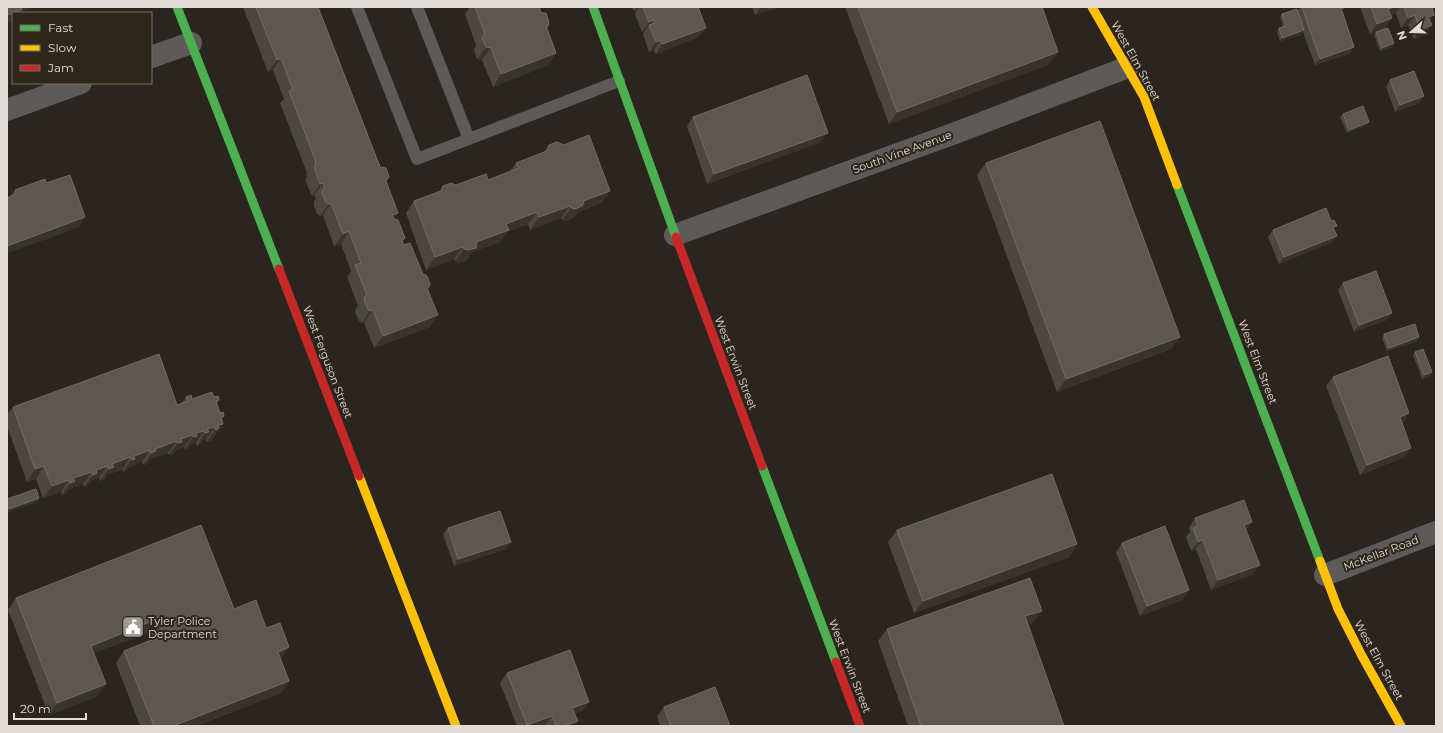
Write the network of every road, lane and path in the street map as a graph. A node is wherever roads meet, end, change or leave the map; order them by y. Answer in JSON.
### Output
{"nodes":[{"id":1,"x":177,"y":7,"type":"edge"},
{"id":2,"x":357,"y":7,"type":"edge"},
{"id":3,"x":417,"y":7,"type":"edge"},
{"id":4,"x":593,"y":7,"type":"edge"},
{"id":5,"x":1092,"y":7,"type":"edge"},
{"id":6,"x":191,"y":43,"type":"junction"},
{"id":7,"x":152,"y":57,"type":"edge"},
{"id":8,"x":1128,"y":67,"type":"junction"},
{"id":9,"x":619,"y":80,"type":"junction"},
{"id":10,"x":78,"y":84,"type":"edge"},
{"id":11,"x":7,"y":110,"type":"edge"},
{"id":12,"x":469,"y":139,"type":"junction"},
{"id":13,"x":675,"y":235,"type":"junction"},
{"id":14,"x":1436,"y":532,"type":"edge"},
{"id":15,"x":1326,"y":575,"type":"junction"},
{"id":16,"x":456,"y":726,"type":"edge"},
{"id":17,"x":860,"y":726,"type":"edge"},
{"id":18,"x":1401,"y":726,"type":"edge"}],
"edges":[{"from":1,"to":6,"type":"street","name":"West Ferguson Street"},
{"from":2,"to":12,"type":"lane"},
{"from":3,"to":12,"type":"lane"},
{"from":4,"to":9,"type":"street","name":"West Erwin Street"},
{"from":5,"to":8,"type":"street","name":"West Elm Street"},
{"from":6,"to":7,"type":"street"},
{"from":6,"to":16,"type":"street","name":"West Ferguson Street"},
{"from":8,"to":13,"type":"street","name":"South Vine Avenue"},
{"from":8,"to":15,"type":"street","name":"West Elm Street"},
{"from":9,"to":12,"type":"lane"},
{"from":9,"to":13,"type":"street","name":"West Erwin Street"},
{"from":10,"to":11,"type":"street"},
{"from":13,"to":17,"type":"street","name":"West Erwin Street"},
{"from":14,"to":15,"type":"street","name":"McKellar Road"},
{"from":15,"to":18,"type":"street","name":"West Elm Street"}]}
